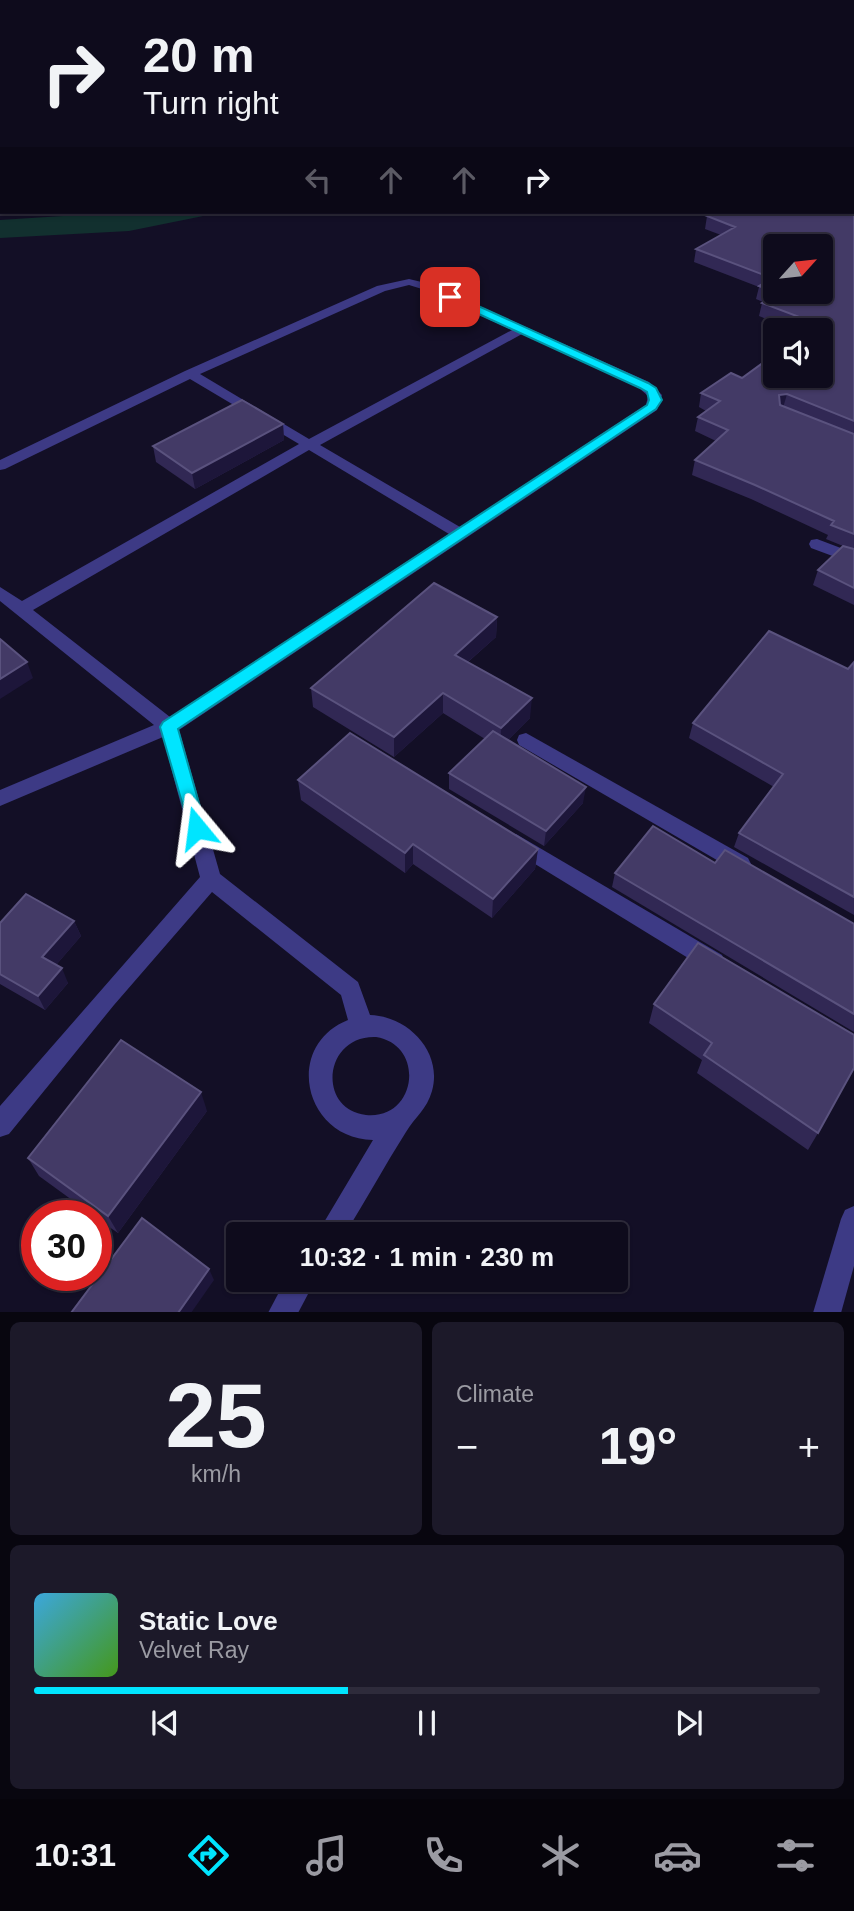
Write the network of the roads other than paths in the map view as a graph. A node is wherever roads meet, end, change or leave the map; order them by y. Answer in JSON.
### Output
{"nodes":[{"id":1,"x":521,"y":330,"type":"junction"},
{"id":2,"x":190,"y":374,"type":"junction"},
{"id":3,"x":310,"y":444,"type":"junction"},
{"id":4,"x":0,"y":466,"type":"edge"},
{"id":5,"x":459,"y":533,"type":"junction"},
{"id":6,"x":817,"y":544,"type":"dead end"},
{"id":7,"x":854,"y":559,"type":"edge"},
{"id":8,"x":0,"y":592,"type":"edge"},
{"id":9,"x":23,"y":608,"type":"junction"},
{"id":10,"x":169,"y":727,"type":"junction"},
{"id":11,"x":526,"y":740,"type":"dead end"},
{"id":12,"x":0,"y":798,"type":"edge"},
{"id":13,"x":495,"y":829,"type":"edge"},
{"id":14,"x":760,"y":875,"type":"edge"},
{"id":15,"x":211,"y":878,"type":"junction"},
{"id":16,"x":734,"y":975,"type":"edge"},
{"id":17,"x":362,"y":1027,"type":"junction"},
{"id":18,"x":400,"y":1119,"type":"junction"},
{"id":19,"x":0,"y":1125,"type":"edge"},
{"id":20,"x":854,"y":1219,"type":"edge"},
{"id":21,"x":337,"y":1222,"type":"edge"},
{"id":22,"x":294,"y":1292,"type":"edge"},
{"id":23,"x":282,"y":1312,"type":"edge"},
{"id":24,"x":827,"y":1312,"type":"edge"}],
"edges":[{"from":1,"to":2,"type":"street"},
{"from":1,"to":3,"type":"street"},
{"from":1,"to":5,"type":"street"},
{"from":2,"to":3,"type":"street"},
{"from":2,"to":4,"type":"street"},
{"from":3,"to":5,"type":"street"},
{"from":3,"to":9,"type":"street"},
{"from":5,"to":10,"type":"street"},
{"from":6,"to":7,"type":"street"},
{"from":8,"to":9,"type":"street"},
{"from":9,"to":10,"type":"street"},
{"from":10,"to":12,"type":"street"},
{"from":10,"to":15,"type":"street"},
{"from":11,"to":14,"type":"street"},
{"from":13,"to":16,"type":"street"},
{"from":15,"to":17,"type":"street"},
{"from":15,"to":19,"type":"street"},
{"from":17,"to":18,"type":"street"},
{"from":17,"to":18,"type":"street"},
{"from":18,"to":21,"type":"street"},
{"from":20,"to":24,"type":"street"},
{"from":22,"to":23,"type":"street"}]}
